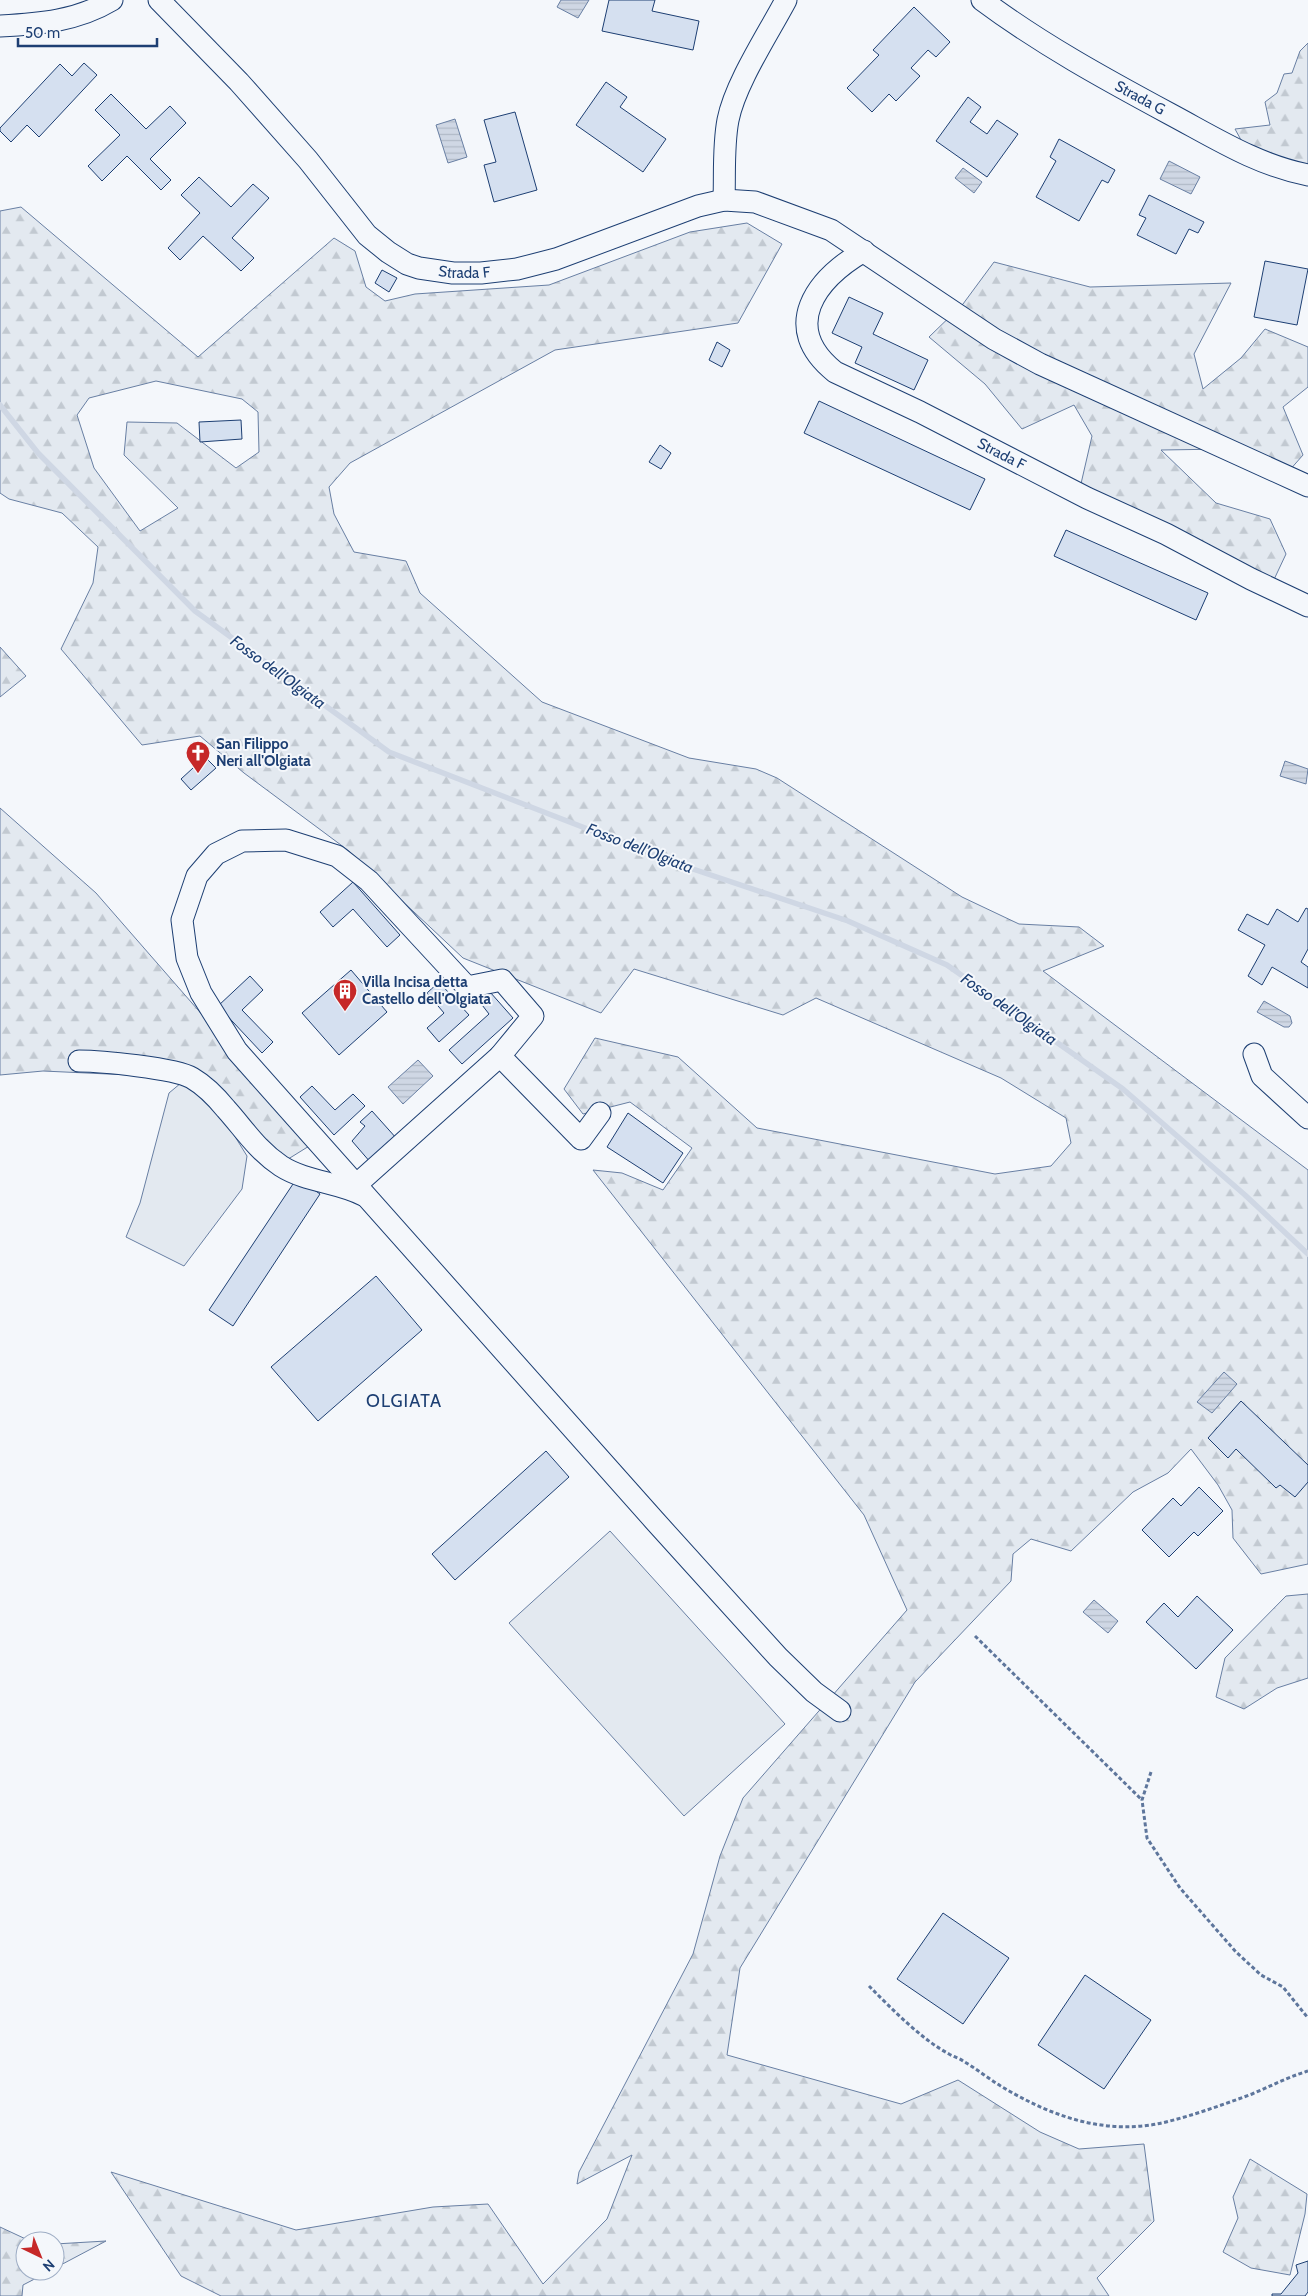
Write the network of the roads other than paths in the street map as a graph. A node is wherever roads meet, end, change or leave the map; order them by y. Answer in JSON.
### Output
{"nodes":[{"id":1,"x":112,"y":0,"type":"edge"},
{"id":2,"x":158,"y":0,"type":"edge"},
{"id":3,"x":786,"y":0,"type":"edge"},
{"id":4,"x":982,"y":0,"type":"edge"},
{"id":5,"x":0,"y":26,"type":"edge"},
{"id":6,"x":1308,"y":175,"type":"edge"},
{"id":7,"x":724,"y":200,"type":"junction"},
{"id":8,"x":864,"y":251,"type":"junction"},
{"id":9,"x":1308,"y":486,"type":"edge"},
{"id":10,"x":1308,"y":606,"type":"edge"},
{"id":11,"x":1254,"y":1054,"type":"dead end"},
{"id":12,"x":500,"y":1056,"type":"junction"},
{"id":13,"x":79,"y":1062,"type":"dead end"},
{"id":14,"x":600,"y":1114,"type":"dead end"},
{"id":15,"x":1308,"y":1118,"type":"edge"},
{"id":16,"x":362,"y":1191,"type":"junction"},
{"id":17,"x":840,"y":1711,"type":"dead end"}],
"edges":[{"from":1,"to":5,"type":"street"},
{"from":2,"to":7,"type":"street","name":"Strada F"},
{"from":3,"to":7,"type":"street"},
{"from":4,"to":6,"type":"street","name":"Strada G"},
{"from":7,"to":8,"type":"street","name":"Strada F"},
{"from":8,"to":9,"type":"street","name":"Strada F"},
{"from":8,"to":10,"type":"street","name":"Strada F"},
{"from":11,"to":15,"type":"street"},
{"from":12,"to":14,"type":"street"},
{"from":12,"to":16,"type":"street"},
{"from":12,"to":16,"type":"street"},
{"from":13,"to":16,"type":"street"},
{"from":16,"to":17,"type":"street"}]}
